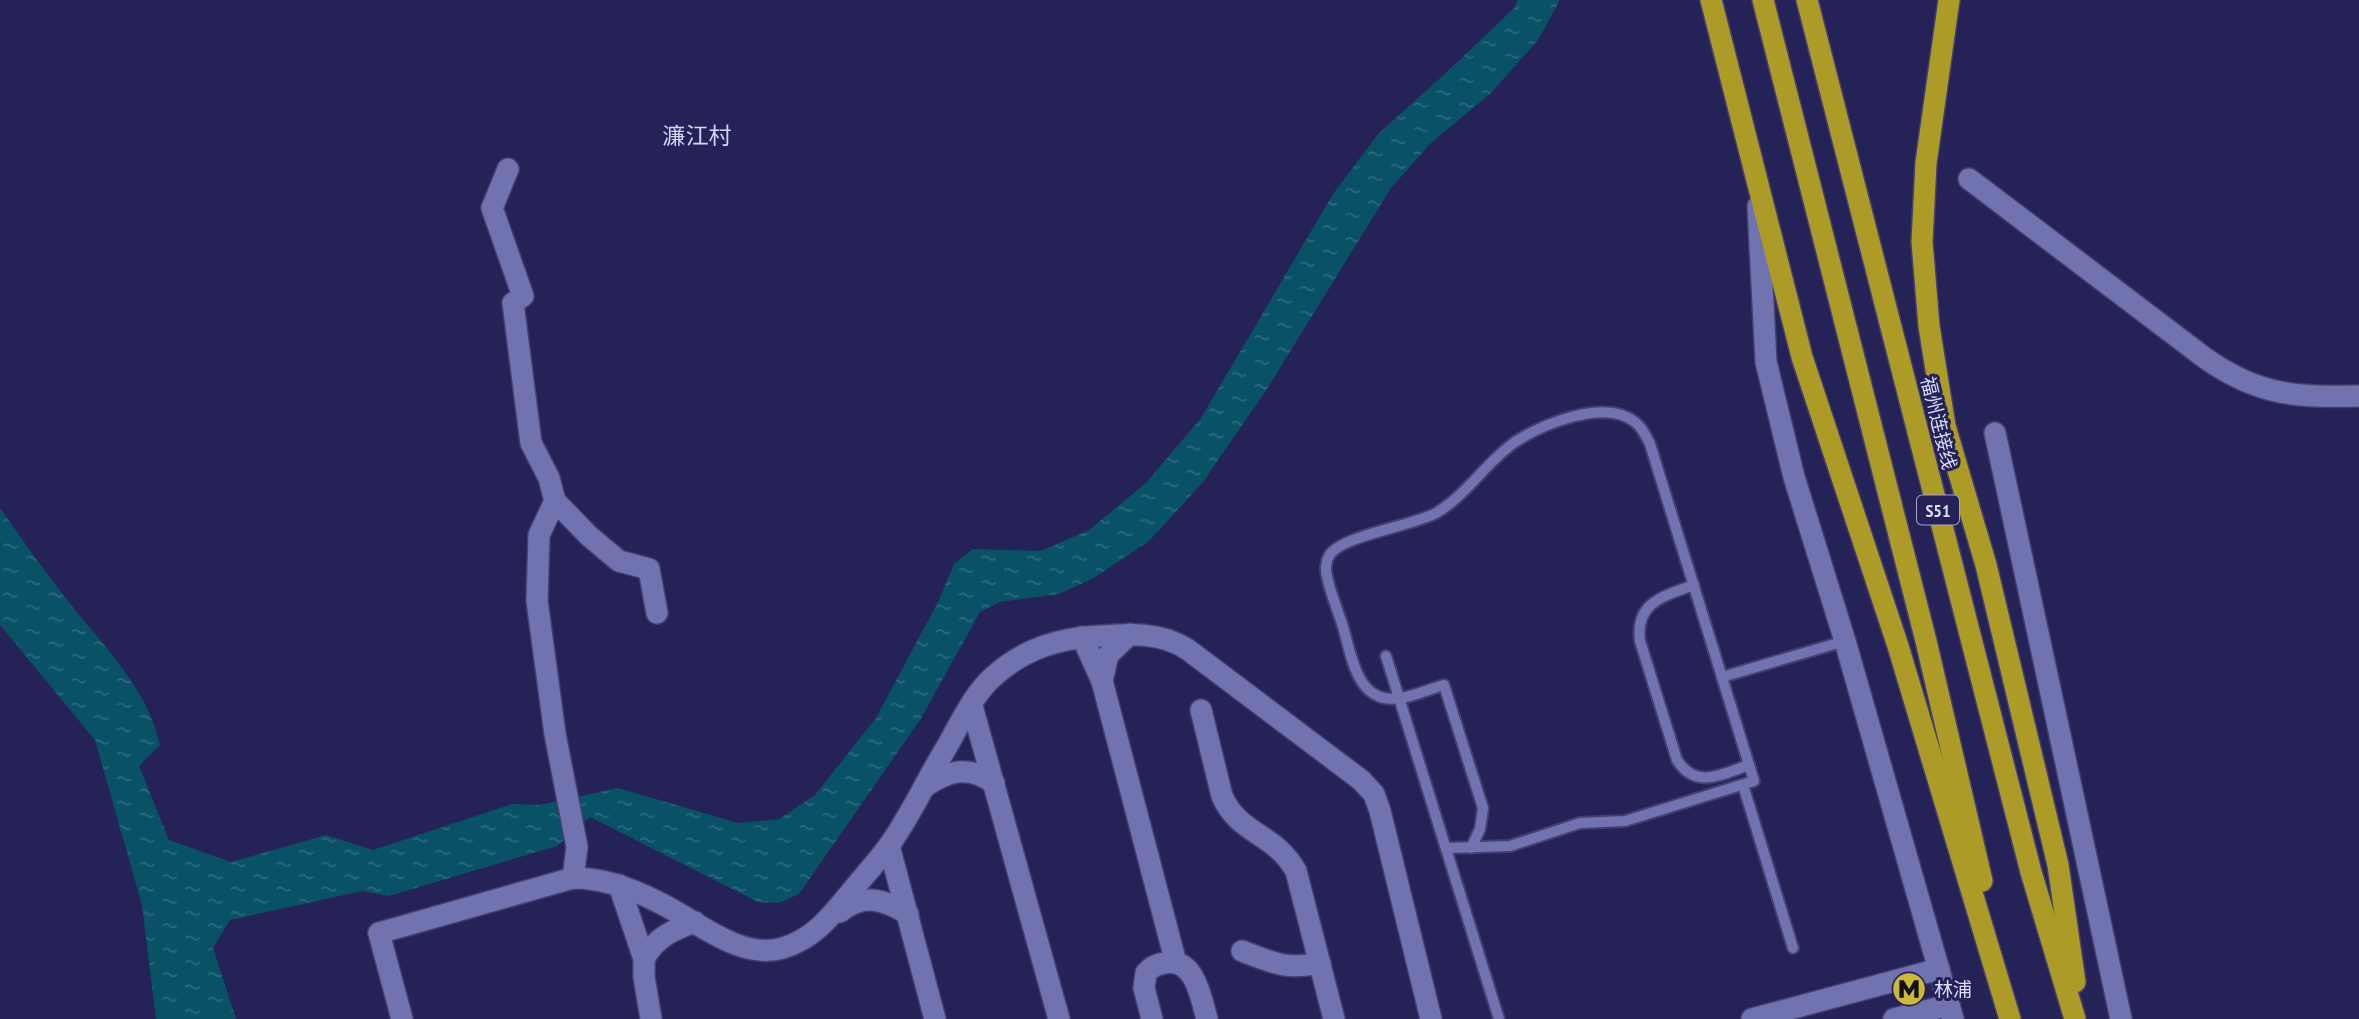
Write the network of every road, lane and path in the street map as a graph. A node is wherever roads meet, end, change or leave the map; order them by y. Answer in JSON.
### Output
{"nodes":[{"id":1,"x":1711,"y":0,"type":"edge"},
{"id":2,"x":1763,"y":0,"type":"edge"},
{"id":3,"x":1807,"y":0,"type":"edge"},
{"id":4,"x":1949,"y":0,"type":"edge"},
{"id":5,"x":508,"y":169,"type":"dead end"},
{"id":6,"x":1969,"y":179,"type":"dead end"},
{"id":7,"x":1758,"y":190,"type":"junction"},
{"id":8,"x":2359,"y":396,"type":"edge"},
{"id":9,"x":1994,"y":433,"type":"dead end"},
{"id":10,"x":555,"y":501,"type":"junction"},
{"id":11,"x":1694,"y":585,"type":"junction"},
{"id":12,"x":657,"y":613,"type":"dead end"},
{"id":13,"x":1130,"y":634,"type":"junction"},
{"id":14,"x":1082,"y":637,"type":"junction"},
{"id":15,"x":1845,"y":641,"type":"junction"},
{"id":16,"x":1386,"y":656,"type":"dead end"},
{"id":17,"x":1722,"y":677,"type":"junction"},
{"id":18,"x":1102,"y":681,"type":"junction"},
{"id":19,"x":1399,"y":698,"type":"junction"},
{"id":20,"x":972,"y":706,"type":"junction"},
{"id":21,"x":1201,"y":710,"type":"dead end"},
{"id":22,"x":1749,"y":765,"type":"junction"},
{"id":23,"x":994,"y":783,"type":"junction"},
{"id":24,"x":1743,"y":785,"type":"junction"},
{"id":25,"x":924,"y":786,"type":"junction"},
{"id":26,"x":889,"y":846,"type":"junction"},
{"id":27,"x":1446,"y":848,"type":"junction"},
{"id":28,"x":1471,"y":848,"type":"junction"},
{"id":29,"x":573,"y":878,"type":"junction"},
{"id":30,"x":619,"y":885,"type":"junction"},
{"id":31,"x":908,"y":914,"type":"junction"},
{"id":32,"x":695,"y":922,"type":"junction"},
{"id":33,"x":824,"y":924,"type":"junction"},
{"id":34,"x":1793,"y":948,"type":"dead end"},
{"id":35,"x":1242,"y":951,"type":"dead end"},
{"id":36,"x":644,"y":959,"type":"junction"},
{"id":37,"x":1176,"y":963,"type":"junction"},
{"id":38,"x":1320,"y":963,"type":"junction"},
{"id":39,"x":1939,"y":970,"type":"junction"},
{"id":40,"x":1951,"y":1012,"type":"edge"},
{"id":41,"x":402,"y":1019,"type":"edge"},
{"id":42,"x":651,"y":1019,"type":"edge"},
{"id":43,"x":935,"y":1019,"type":"edge"},
{"id":44,"x":1059,"y":1019,"type":"edge"},
{"id":45,"x":1152,"y":1019,"type":"edge"},
{"id":46,"x":1206,"y":1019,"type":"edge"},
{"id":47,"x":1334,"y":1019,"type":"edge"},
{"id":48,"x":1432,"y":1019,"type":"edge"},
{"id":49,"x":1499,"y":1019,"type":"edge"},
{"id":50,"x":1752,"y":1019,"type":"edge"},
{"id":51,"x":1894,"y":1019,"type":"edge"},
{"id":52,"x":2012,"y":1019,"type":"edge"},
{"id":53,"x":2074,"y":1019,"type":"edge"},
{"id":54,"x":2080,"y":1019,"type":"edge"},
{"id":55,"x":2121,"y":1019,"type":"edge"}],
"edges":[{"from":1,"to":7,"type":"highway"},
{"from":2,"to":52,"type":"highway","number":"S51"},
{"from":3,"to":53,"type":"highway","name":"福州连接线","number":"S51"},
{"from":4,"to":54,"type":"highway"},
{"from":5,"to":10,"type":"street"},
{"from":6,"to":8,"type":"street"},
{"from":7,"to":15,"type":"street"},
{"from":7,"to":52,"type":"highway"},
{"from":9,"to":55,"type":"street"},
{"from":10,"to":12,"type":"street"},
{"from":10,"to":29,"type":"street"},
{"from":11,"to":17,"type":"lane"},
{"from":11,"to":19,"type":"lane"},
{"from":11,"to":22,"type":"lane"},
{"from":13,"to":14,"type":"street"},
{"from":13,"to":18,"type":"street"},
{"from":13,"to":48,"type":"street"},
{"from":14,"to":18,"type":"street"},
{"from":14,"to":20,"type":"street"},
{"from":15,"to":17,"type":"lane"},
{"from":15,"to":39,"type":"street"},
{"from":16,"to":19,"type":"lane"},
{"from":17,"to":22,"type":"lane"},
{"from":18,"to":37,"type":"street"},
{"from":19,"to":27,"type":"lane"},
{"from":19,"to":28,"type":"lane"},
{"from":20,"to":23,"type":"street"},
{"from":20,"to":25,"type":"street"},
{"from":21,"to":38,"type":"street"},
{"from":22,"to":24,"type":"lane"},
{"from":23,"to":25,"type":"street"},
{"from":23,"to":44,"type":"street"},
{"from":24,"to":28,"type":"lane"},
{"from":24,"to":34,"type":"lane"},
{"from":25,"to":26,"type":"street"},
{"from":26,"to":31,"type":"street"},
{"from":26,"to":33,"type":"street"},
{"from":27,"to":28,"type":"lane"},
{"from":27,"to":49,"type":"lane"},
{"from":29,"to":30,"type":"street"},
{"from":29,"to":41,"type":"street"},
{"from":30,"to":32,"type":"street"},
{"from":30,"to":36,"type":"street"},
{"from":31,"to":33,"type":"street"},
{"from":31,"to":43,"type":"street"},
{"from":32,"to":33,"type":"street"},
{"from":32,"to":36,"type":"street"},
{"from":35,"to":38,"type":"street"},
{"from":36,"to":42,"type":"street"},
{"from":37,"to":45,"type":"street"},
{"from":37,"to":46,"type":"street"},
{"from":38,"to":47,"type":"street"},
{"from":39,"to":40,"type":"street"},
{"from":39,"to":50,"type":"street"},
{"from":40,"to":51,"type":"street"}]}
